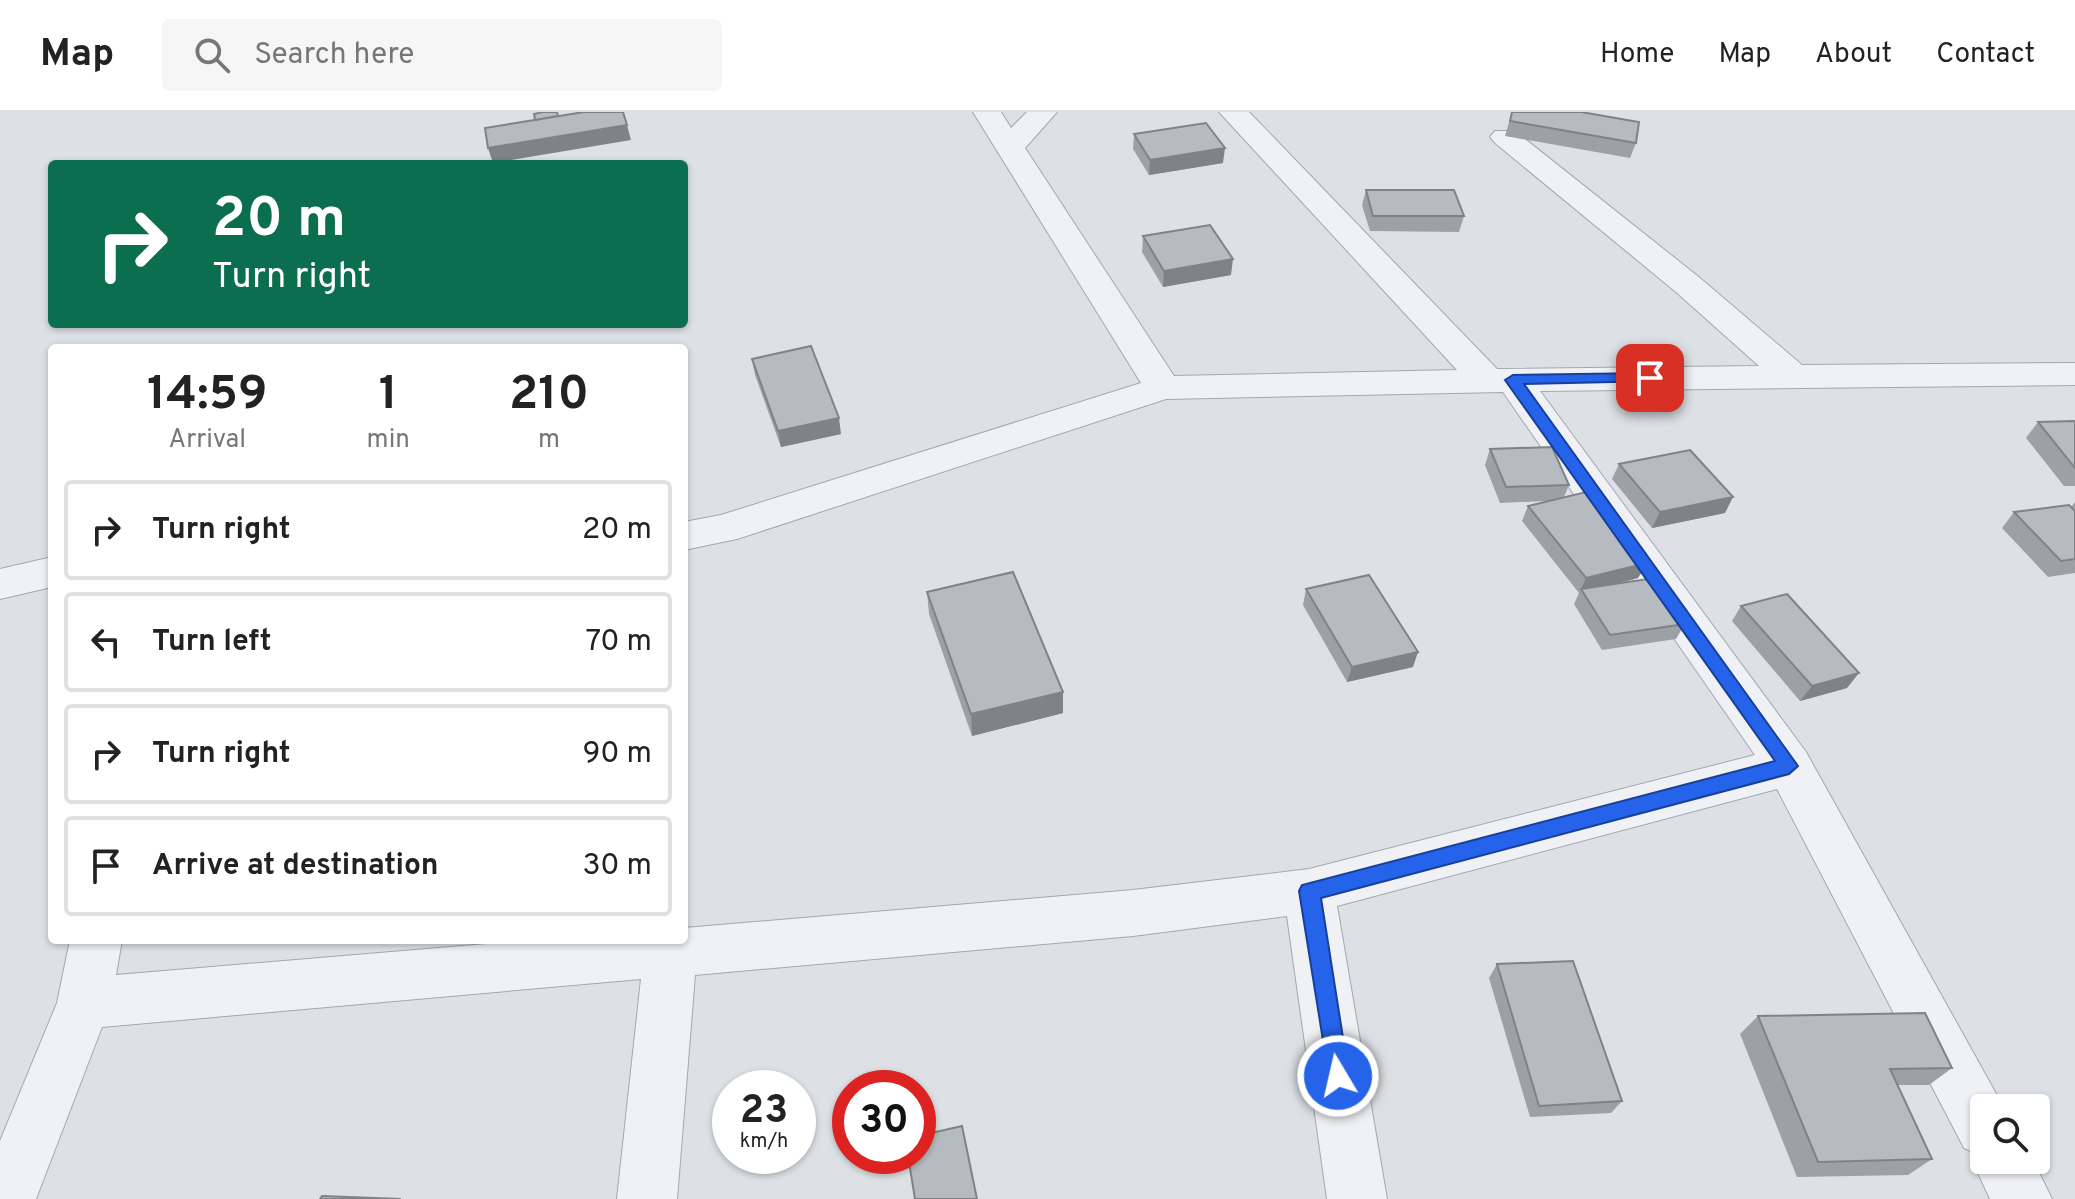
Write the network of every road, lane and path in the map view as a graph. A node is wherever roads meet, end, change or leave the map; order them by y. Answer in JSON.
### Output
{"nodes":[{"id":1,"x":987,"y":112,"type":"edge"},
{"id":2,"x":1043,"y":112,"type":"edge"},
{"id":3,"x":1233,"y":112,"type":"edge"},
{"id":4,"x":1505,"y":137,"type":"dead end"},
{"id":5,"x":1009,"y":147,"type":"junction"},
{"id":6,"x":2075,"y":374,"type":"edge"},
{"id":7,"x":1793,"y":377,"type":"junction"},
{"id":8,"x":1500,"y":380,"type":"junction"},
{"id":9,"x":1163,"y":388,"type":"junction"},
{"id":10,"x":688,"y":535,"type":"edge"},
{"id":11,"x":48,"y":573,"type":"edge"},
{"id":12,"x":0,"y":584,"type":"edge"},
{"id":13,"x":1789,"y":766,"type":"junction"},
{"id":14,"x":1309,"y":891,"type":"junction"},
{"id":15,"x":95,"y":944,"type":"edge"},
{"id":16,"x":670,"y":953,"type":"junction"},
{"id":17,"x":84,"y":1003,"type":"junction"},
{"id":18,"x":1970,"y":1102,"type":"edge"},
{"id":19,"x":2009,"y":1174,"type":"edge"},
{"id":20,"x":6,"y":1199,"type":"edge"},
{"id":21,"x":647,"y":1199,"type":"edge"},
{"id":22,"x":1357,"y":1199,"type":"edge"},
{"id":23,"x":2022,"y":1199,"type":"edge"}],
"edges":[{"from":1,"to":5,"type":"street"},
{"from":2,"to":5,"type":"street"},
{"from":3,"to":8,"type":"street"},
{"from":4,"to":7,"type":"street"},
{"from":5,"to":9,"type":"street"},
{"from":6,"to":7,"type":"street"},
{"from":7,"to":8,"type":"street"},
{"from":8,"to":9,"type":"street"},
{"from":8,"to":13,"type":"street"},
{"from":9,"to":10,"type":"street"},
{"from":11,"to":12,"type":"street"},
{"from":13,"to":14,"type":"street"},
{"from":13,"to":18,"type":"street"},
{"from":14,"to":16,"type":"street"},
{"from":14,"to":22,"type":"street"},
{"from":15,"to":17,"type":"street"},
{"from":16,"to":17,"type":"street"},
{"from":16,"to":21,"type":"street"},
{"from":17,"to":20,"type":"street"},
{"from":19,"to":23,"type":"street"}]}
